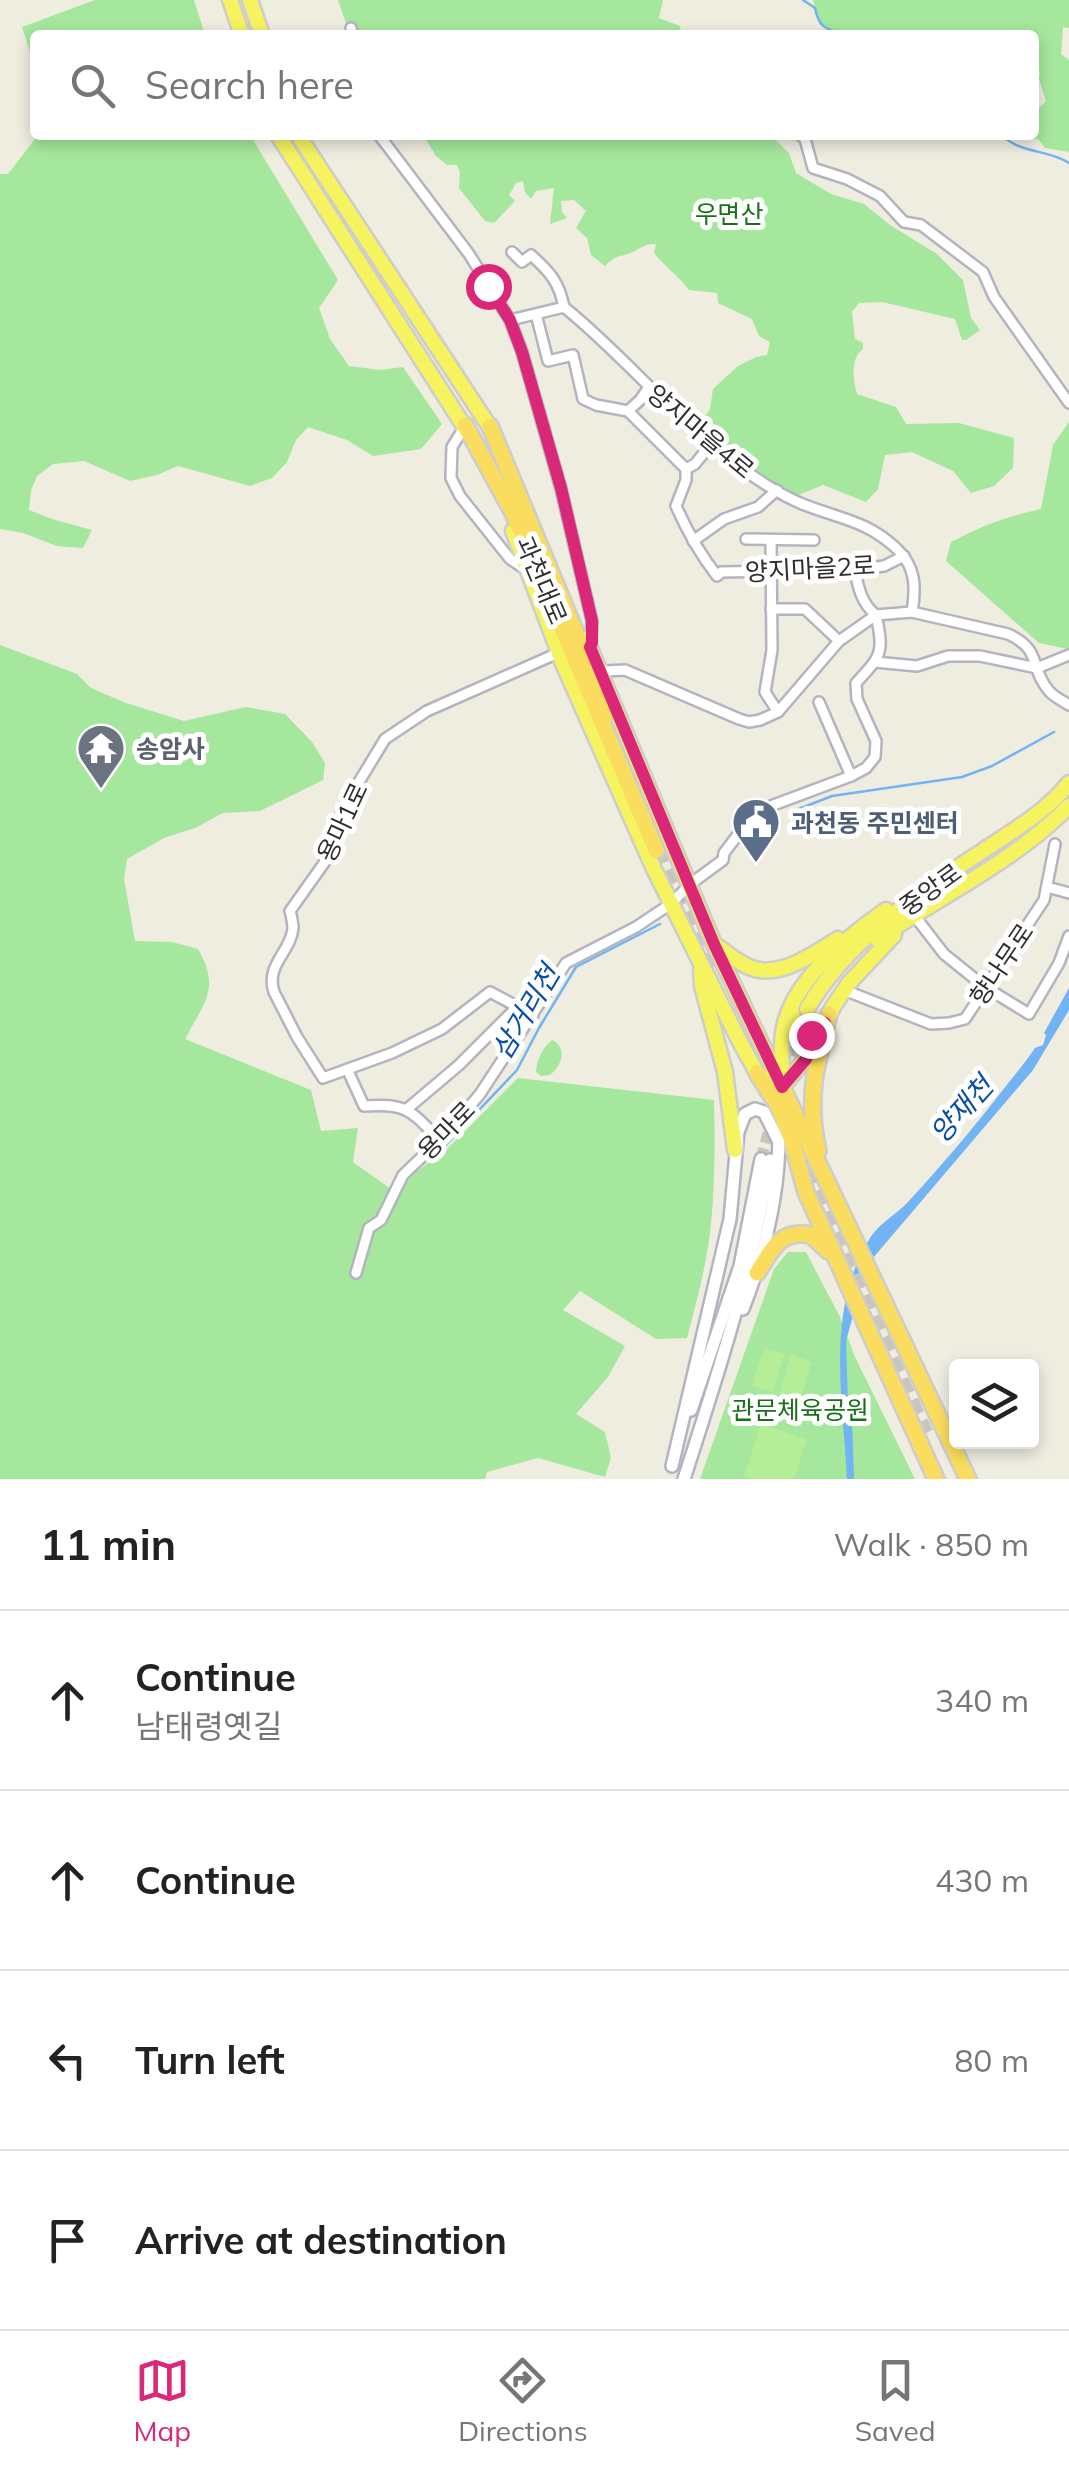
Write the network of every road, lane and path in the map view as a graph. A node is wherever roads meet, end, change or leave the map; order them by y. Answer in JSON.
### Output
{"nodes":[{"id":1,"x":230,"y":0,"type":"edge"},
{"id":2,"x":250,"y":0,"type":"edge"},
{"id":3,"x":240,"y":30,"type":"edge"},
{"id":4,"x":260,"y":30,"type":"edge"},
{"id":5,"x":281,"y":140,"type":"edge"},
{"id":6,"x":301,"y":140,"type":"edge"},
{"id":7,"x":383,"y":140,"type":"edge"},
{"id":8,"x":805,"y":140,"type":"edge"},
{"id":9,"x":512,"y":252,"type":"dead end"},
{"id":10,"x":564,"y":308,"type":"junction"},
{"id":11,"x":536,"y":314,"type":"junction"},
{"id":12,"x":510,"y":320,"type":"junction"},
{"id":13,"x":649,"y":388,"type":"junction"},
{"id":14,"x":1069,"y":403,"type":"edge"},
{"id":15,"x":628,"y":411,"type":"junction"},
{"id":16,"x":465,"y":426,"type":"junction"},
{"id":17,"x":490,"y":426,"type":"junction"},
{"id":18,"x":711,"y":444,"type":"junction"},
{"id":19,"x":686,"y":469,"type":"junction"},
{"id":20,"x":777,"y":490,"type":"junction"},
{"id":21,"x":746,"y":540,"type":"dead end"},
{"id":22,"x":771,"y":540,"type":"junction"},
{"id":23,"x":814,"y":540,"type":"dead end"},
{"id":24,"x":694,"y":541,"type":"junction"},
{"id":25,"x":904,"y":556,"type":"junction"},
{"id":26,"x":528,"y":570,"type":"junction"},
{"id":27,"x":855,"y":570,"type":"junction"},
{"id":28,"x":770,"y":572,"type":"junction"},
{"id":29,"x":771,"y":608,"type":"junction"},
{"id":30,"x":912,"y":612,"type":"junction"},
{"id":31,"x":876,"y":616,"type":"junction"},
{"id":32,"x":839,"y":641,"type":"junction"},
{"id":33,"x":590,"y":647,"type":"junction"},
{"id":34,"x":558,"y":653,"type":"junction"},
{"id":35,"x":1069,"y":655,"type":"edge"},
{"id":36,"x":875,"y":662,"type":"junction"},
{"id":37,"x":597,"y":664,"type":"junction"},
{"id":38,"x":1037,"y":668,"type":"junction"},
{"id":39,"x":820,"y":702,"type":"dead end"},
{"id":40,"x":1069,"y":705,"type":"edge"},
{"id":41,"x":778,"y":712,"type":"junction"},
{"id":42,"x":851,"y":776,"type":"junction"},
{"id":43,"x":1069,"y":784,"type":"edge"},
{"id":44,"x":1069,"y":806,"type":"edge"},
{"id":45,"x":1055,"y":844,"type":"dead end"},
{"id":46,"x":689,"y":885,"type":"junction"},
{"id":47,"x":1047,"y":887,"type":"junction"},
{"id":48,"x":1069,"y":893,"type":"edge"},
{"id":49,"x":928,"y":898,"type":"junction"},
{"id":50,"x":672,"y":903,"type":"junction"},
{"id":51,"x":917,"y":919,"type":"junction"},
{"id":52,"x":866,"y":925,"type":"junction"},
{"id":53,"x":1069,"y":936,"type":"edge"},
{"id":54,"x":714,"y":944,"type":"junction"},
{"id":55,"x":700,"y":959,"type":"junction"},
{"id":56,"x":985,"y":987,"type":"junction"},
{"id":57,"x":844,"y":990,"type":"junction"},
{"id":58,"x":791,"y":1006,"type":"junction"},
{"id":59,"x":516,"y":1008,"type":"junction"},
{"id":60,"x":533,"y":1015,"type":"junction"},
{"id":61,"x":819,"y":1015,"type":"junction"},
{"id":62,"x":348,"y":1071,"type":"junction"},
{"id":63,"x":757,"y":1073,"type":"junction"},
{"id":64,"x":782,"y":1087,"type":"junction"},
{"id":65,"x":778,"y":1106,"type":"junction"},
{"id":66,"x":407,"y":1108,"type":"junction"},
{"id":67,"x":755,"y":1109,"type":"junction"},
{"id":68,"x":439,"y":1140,"type":"junction"},
{"id":69,"x":779,"y":1142,"type":"junction"},
{"id":70,"x":736,"y":1150,"type":"junction"},
{"id":71,"x":822,"y":1169,"type":"junction"},
{"id":72,"x":837,"y":1262,"type":"junction"},
{"id":73,"x":356,"y":1273,"type":"dead end"},
{"id":74,"x":757,"y":1273,"type":"junction"},
{"id":75,"x":887,"y":1308,"type":"junction"},
{"id":76,"x":860,"y":1311,"type":"junction"},
{"id":77,"x":723,"y":1359,"type":"junction"},
{"id":78,"x":672,"y":1466,"type":"junction"},
{"id":79,"x":668,"y":1479,"type":"edge"},
{"id":80,"x":684,"y":1479,"type":"edge"},
{"id":81,"x":936,"y":1479,"type":"edge"},
{"id":82,"x":947,"y":1479,"type":"edge"},
{"id":83,"x":957,"y":1479,"type":"edge"},
{"id":84,"x":968,"y":1479,"type":"edge"}],
"edges":[{"from":1,"to":3,"type":"main road"},
{"from":2,"to":4,"type":"main road"},
{"from":5,"to":16,"type":"main road"},
{"from":6,"to":17,"type":"main road"},
{"from":7,"to":12,"type":"street"},
{"from":8,"to":14,"type":"street"},
{"from":9,"to":10,"type":"street"},
{"from":10,"to":11,"type":"street"},
{"from":10,"to":13,"type":"street","name":"양지마을4로"},
{"from":11,"to":12,"type":"street"},
{"from":11,"to":15,"type":"street"},
{"from":12,"to":33,"type":"street"},
{"from":13,"to":15,"type":"street"},
{"from":13,"to":18,"type":"street","name":"양지마을4로"},
{"from":15,"to":19,"type":"street"},
{"from":16,"to":17,"type":"highway","name":"과천대로"},
{"from":16,"to":26,"type":"main road"},
{"from":16,"to":26,"type":"street"},
{"from":17,"to":33,"type":"main road"},
{"from":18,"to":19,"type":"street"},
{"from":18,"to":20,"type":"street","name":"양지마을4로"},
{"from":19,"to":24,"type":"street"},
{"from":20,"to":24,"type":"street"},
{"from":20,"to":25,"type":"street","name":"양지마을4로"},
{"from":21,"to":22,"type":"street"},
{"from":22,"to":23,"type":"street"},
{"from":22,"to":28,"type":"street"},
{"from":24,"to":28,"type":"street","name":"양지마을2로"},
{"from":25,"to":27,"type":"street","name":"양지마을2로"},
{"from":25,"to":30,"type":"street"},
{"from":26,"to":34,"type":"main road"},
{"from":27,"to":28,"type":"street","name":"양지마을2로"},
{"from":27,"to":31,"type":"street"},
{"from":28,"to":29,"type":"street"},
{"from":29,"to":32,"type":"street"},
{"from":29,"to":41,"type":"street"},
{"from":30,"to":31,"type":"street"},
{"from":30,"to":38,"type":"street"},
{"from":31,"to":32,"type":"street"},
{"from":31,"to":36,"type":"street"},
{"from":32,"to":41,"type":"street"},
{"from":33,"to":37,"type":"main road"},
{"from":34,"to":50,"type":"main road"},
{"from":34,"to":62,"type":"street","name":"용마1로"},
{"from":35,"to":38,"type":"street"},
{"from":36,"to":38,"type":"street"},
{"from":36,"to":42,"type":"street"},
{"from":37,"to":41,"type":"street"},
{"from":37,"to":46,"type":"main road"},
{"from":38,"to":40,"type":"street"},
{"from":39,"to":42,"type":"street"},
{"from":42,"to":46,"type":"street","name":"용마로"},
{"from":43,"to":49,"type":"main road","name":"중앙로"},
{"from":44,"to":49,"type":"main road","name":"중앙로"},
{"from":45,"to":47,"type":"street","name":"향나무로"},
{"from":46,"to":50,"type":"street","name":"용마로"},
{"from":46,"to":54,"type":"main road"},
{"from":47,"to":48,"type":"street"},
{"from":47,"to":56,"type":"street","name":"향나무로"},
{"from":49,"to":51,"type":"main road"},
{"from":49,"to":52,"type":"main road"},
{"from":49,"to":61,"type":"main road","name":"중앙로"},
{"from":50,"to":55,"type":"main road"},
{"from":50,"to":60,"type":"street","name":"용마로"},
{"from":51,"to":56,"type":"street"},
{"from":51,"to":57,"type":"main road"},
{"from":52,"to":54,"type":"main road"},
{"from":52,"to":58,"type":"main road"},
{"from":53,"to":56,"type":"street"},
{"from":54,"to":64,"type":"main road"},
{"from":55,"to":63,"type":"main road"},
{"from":55,"to":70,"type":"main road"},
{"from":56,"to":57,"type":"street","name":"향나무로"},
{"from":57,"to":61,"type":"main road"},
{"from":58,"to":61,"type":"main road"},
{"from":58,"to":64,"type":"main road"},
{"from":59,"to":60,"type":"street"},
{"from":59,"to":62,"type":"street"},
{"from":59,"to":66,"type":"street"},
{"from":60,"to":68,"type":"street","name":"용마로"},
{"from":61,"to":64,"type":"main road"},
{"from":61,"to":71,"type":"highway"},
{"from":62,"to":66,"type":"street"},
{"from":63,"to":64,"type":"main road"},
{"from":63,"to":65,"type":"highway"},
{"from":64,"to":65,"type":"main road"},
{"from":64,"to":71,"type":"highway"},
{"from":65,"to":67,"type":"street"},
{"from":65,"to":69,"type":"street"},
{"from":65,"to":72,"type":"highway"},
{"from":66,"to":68,"type":"street"},
{"from":67,"to":69,"type":"street"},
{"from":67,"to":70,"type":"street"},
{"from":68,"to":73,"type":"street","name":"용마로"},
{"from":69,"to":74,"type":"street"},
{"from":70,"to":78,"type":"street"},
{"from":71,"to":75,"type":"highway"},
{"from":72,"to":74,"type":"highway"},
{"from":72,"to":76,"type":"highway"},
{"from":74,"to":77,"type":"street"},
{"from":75,"to":76,"type":"highway"},
{"from":75,"to":84,"type":"highway"},
{"from":76,"to":81,"type":"highway"},
{"from":77,"to":78,"type":"street"},
{"from":77,"to":80,"type":"street"},
{"from":78,"to":79,"type":"street"},
{"from":82,"to":83,"type":"highway"}]}
